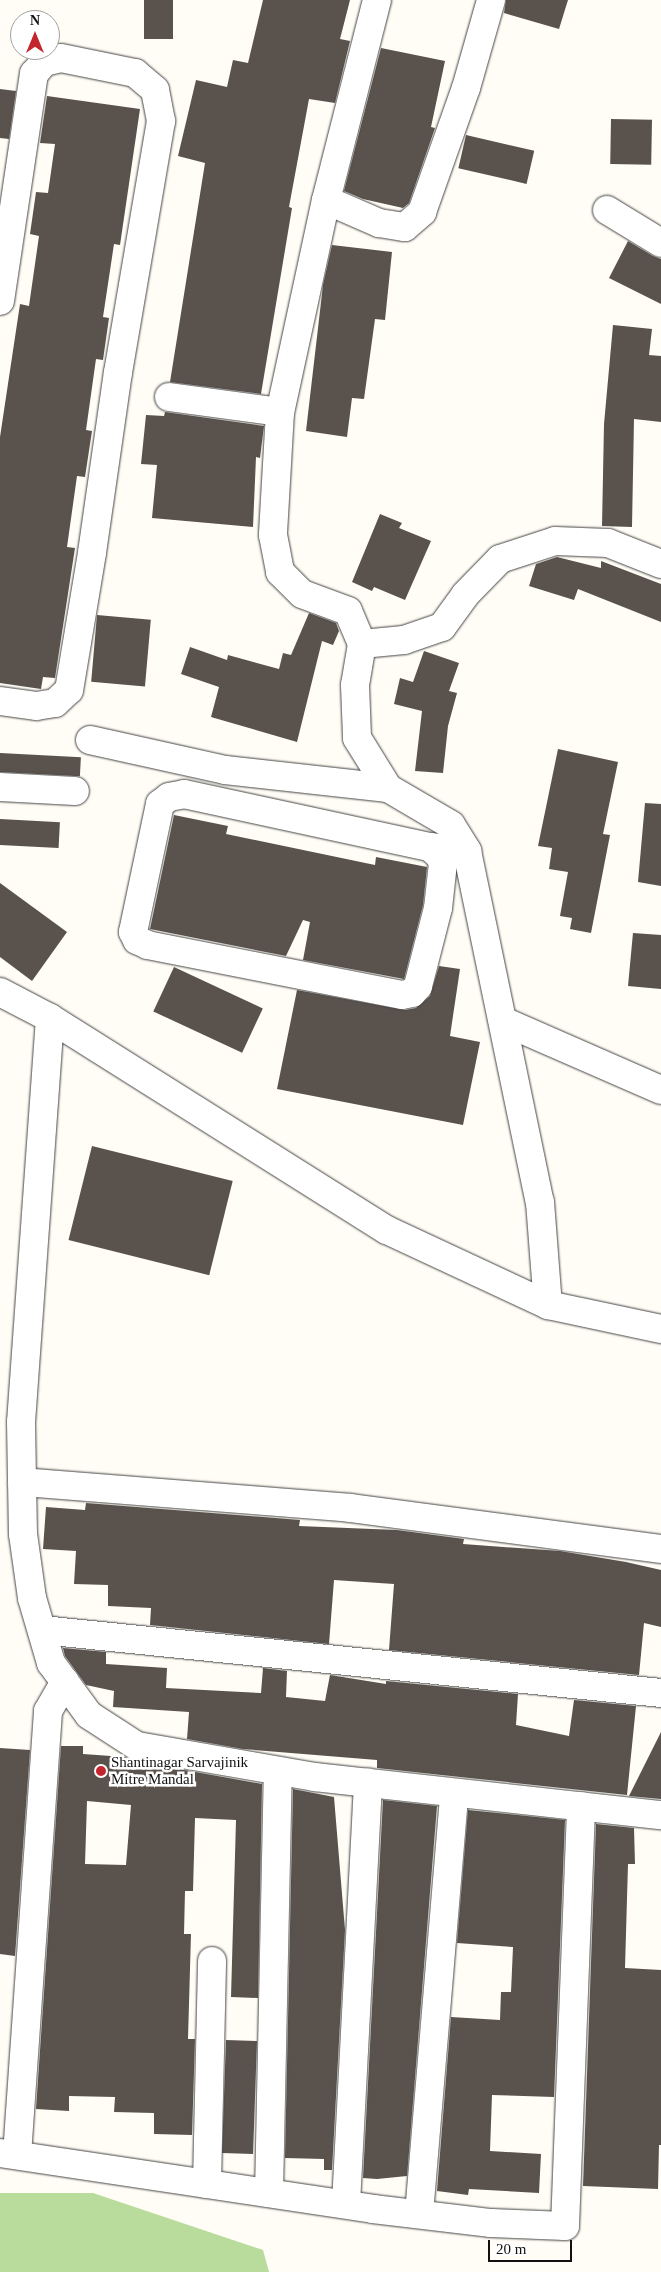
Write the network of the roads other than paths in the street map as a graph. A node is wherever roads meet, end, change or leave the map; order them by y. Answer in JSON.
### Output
{"nodes":[{"id":1,"x":377,"y":0,"type":"edge"},
{"id":2,"x":491,"y":0,"type":"edge"},
{"id":3,"x":326,"y":200,"type":"junction"},
{"id":4,"x":606,"y":210,"type":"dead end"},
{"id":5,"x":4,"y":242,"type":"edge"},
{"id":6,"x":661,"y":243,"type":"edge"},
{"id":7,"x":0,"y":301,"type":"edge"},
{"id":8,"x":169,"y":397,"type":"dead end"},
{"id":9,"x":280,"y":412,"type":"junction"},
{"id":10,"x":661,"y":564,"type":"edge"},
{"id":11,"x":362,"y":644,"type":"junction"},
{"id":12,"x":0,"y":701,"type":"edge"},
{"id":13,"x":90,"y":740,"type":"dead end"},
{"id":14,"x":0,"y":787,"type":"edge"},
{"id":15,"x":388,"y":788,"type":"junction"},
{"id":16,"x":75,"y":791,"type":"dead end"},
{"id":17,"x":430,"y":847,"type":"junction"},
{"id":18,"x":467,"y":851,"type":"junction"},
{"id":19,"x":0,"y":992,"type":"edge"},
{"id":20,"x":50,"y":1018,"type":"junction"},
{"id":21,"x":503,"y":1021,"type":"junction"},
{"id":22,"x":661,"y":1090,"type":"edge"},
{"id":23,"x":548,"y":1305,"type":"junction"},
{"id":24,"x":661,"y":1329,"type":"edge"},
{"id":25,"x":22,"y":1482,"type":"junction"},
{"id":26,"x":661,"y":1549,"type":"edge"},
{"id":27,"x":42,"y":1630,"type":"junction"},
{"id":28,"x":65,"y":1681,"type":"junction"},
{"id":29,"x":661,"y":1693,"type":"edge"},
{"id":30,"x":278,"y":1771,"type":"junction"},
{"id":31,"x":368,"y":1783,"type":"junction"},
{"id":32,"x":454,"y":1792,"type":"junction"},
{"id":33,"x":581,"y":1806,"type":"junction"},
{"id":34,"x":661,"y":1815,"type":"edge"},
{"id":35,"x":212,"y":1961,"type":"dead end"},
{"id":36,"x":9,"y":2154,"type":"edge"},
{"id":37,"x":208,"y":2184,"type":"junction"},
{"id":38,"x":269,"y":2193,"type":"junction"},
{"id":39,"x":346,"y":2204,"type":"junction"},
{"id":40,"x":419,"y":2214,"type":"junction"}],
"edges":[{"from":1,"to":3,"type":"street"},
{"from":2,"to":3,"type":"street"},
{"from":3,"to":9,"type":"street"},
{"from":4,"to":6,"type":"street"},
{"from":5,"to":7,"type":"street"},
{"from":5,"to":12,"type":"street"},
{"from":8,"to":9,"type":"street"},
{"from":9,"to":11,"type":"street"},
{"from":10,"to":11,"type":"street"},
{"from":11,"to":15,"type":"street"},
{"from":13,"to":15,"type":"street"},
{"from":14,"to":16,"type":"street"},
{"from":15,"to":18,"type":"street"},
{"from":17,"to":17,"type":"street"},
{"from":17,"to":18,"type":"street"},
{"from":18,"to":21,"type":"street"},
{"from":19,"to":20,"type":"street"},
{"from":20,"to":23,"type":"street"},
{"from":20,"to":25,"type":"street"},
{"from":21,"to":22,"type":"street"},
{"from":21,"to":23,"type":"street"},
{"from":23,"to":24,"type":"street"},
{"from":25,"to":26,"type":"street"},
{"from":25,"to":27,"type":"street"},
{"from":27,"to":28,"type":"street"},
{"from":27,"to":29,"type":"street"},
{"from":28,"to":30,"type":"street"},
{"from":28,"to":36,"type":"street"},
{"from":30,"to":31,"type":"street"},
{"from":30,"to":38,"type":"street"},
{"from":31,"to":32,"type":"street"},
{"from":31,"to":39,"type":"street"},
{"from":32,"to":33,"type":"street"},
{"from":32,"to":40,"type":"street"},
{"from":33,"to":34,"type":"street"},
{"from":33,"to":40,"type":"street"},
{"from":35,"to":37,"type":"street"},
{"from":36,"to":37,"type":"street"},
{"from":37,"to":38,"type":"street"},
{"from":38,"to":39,"type":"street"},
{"from":39,"to":40,"type":"street"}]}
